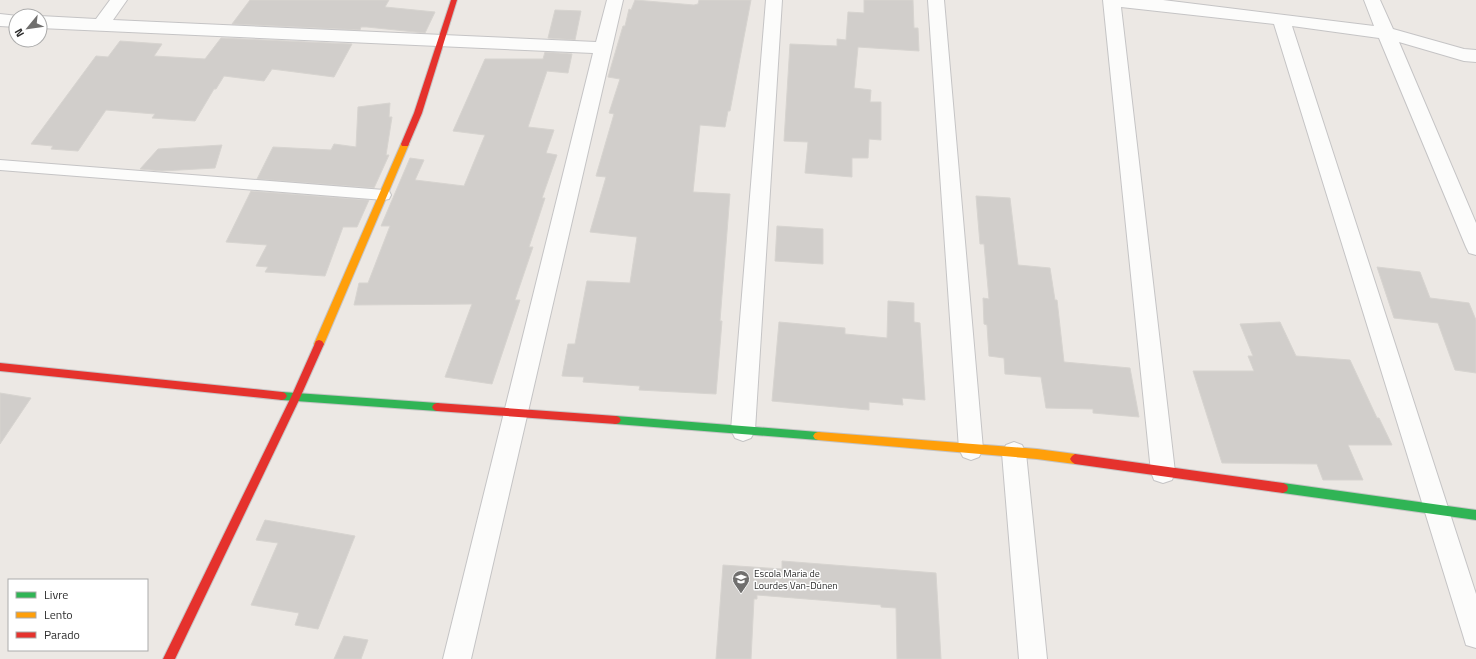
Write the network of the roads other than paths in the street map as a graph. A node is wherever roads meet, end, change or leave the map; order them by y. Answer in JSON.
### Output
{"nodes":[{"id":1,"x":119,"y":0,"type":"edge"},
{"id":2,"x":454,"y":0,"type":"edge"},
{"id":3,"x":616,"y":0,"type":"edge"},
{"id":4,"x":774,"y":0,"type":"edge"},
{"id":5,"x":936,"y":0,"type":"edge"},
{"id":6,"x":1111,"y":0,"type":"edge"},
{"id":7,"x":1372,"y":0,"type":"edge"},
{"id":8,"x":1241,"y":7,"type":"edge"},
{"id":9,"x":1281,"y":20,"type":"junction"},
{"id":10,"x":48,"y":22,"type":"edge"},
{"id":11,"x":100,"y":25,"type":"junction"},
{"id":12,"x":1386,"y":33,"type":"junction"},
{"id":13,"x":441,"y":41,"type":"junction"},
{"id":14,"x":604,"y":48,"type":"junction"},
{"id":15,"x":1476,"y":56,"type":"edge"},
{"id":16,"x":0,"y":165,"type":"edge"},
{"id":17,"x":384,"y":195,"type":"junction"},
{"id":18,"x":1476,"y":247,"type":"edge"},
{"id":19,"x":0,"y":367,"type":"edge"},
{"id":20,"x":296,"y":397,"type":"junction"},
{"id":21,"x":516,"y":412,"type":"junction"},
{"id":22,"x":743,"y":430,"type":"junction"},
{"id":23,"x":971,"y":449,"type":"junction"},
{"id":24,"x":1014,"y":453,"type":"junction"},
{"id":25,"x":1163,"y":472,"type":"junction"},
{"id":26,"x":1436,"y":511,"type":"junction"},
{"id":27,"x":1476,"y":515,"type":"edge"},
{"id":28,"x":1476,"y":635,"type":"edge"},
{"id":29,"x":170,"y":659,"type":"edge"},
{"id":30,"x":458,"y":659,"type":"edge"},
{"id":31,"x":1033,"y":659,"type":"edge"}],
"edges":[{"from":1,"to":11,"type":"street"},
{"from":2,"to":13,"type":"street"},
{"from":3,"to":14,"type":"street"},
{"from":4,"to":22,"type":"street"},
{"from":5,"to":23,"type":"street"},
{"from":6,"to":8,"type":"street"},
{"from":6,"to":25,"type":"street"},
{"from":7,"to":12,"type":"street"},
{"from":8,"to":9,"type":"street"},
{"from":9,"to":12,"type":"street"},
{"from":9,"to":26,"type":"street"},
{"from":10,"to":11,"type":"street"},
{"from":11,"to":13,"type":"street"},
{"from":12,"to":15,"type":"street"},
{"from":12,"to":18,"type":"street"},
{"from":13,"to":14,"type":"street"},
{"from":13,"to":17,"type":"street"},
{"from":14,"to":21,"type":"street"},
{"from":16,"to":17,"type":"lane"},
{"from":17,"to":20,"type":"street"},
{"from":19,"to":20,"type":"street"},
{"from":20,"to":21,"type":"street"},
{"from":20,"to":29,"type":"street"},
{"from":21,"to":22,"type":"street"},
{"from":21,"to":30,"type":"street"},
{"from":22,"to":23,"type":"street"},
{"from":23,"to":24,"type":"street"},
{"from":24,"to":25,"type":"street"},
{"from":24,"to":31,"type":"street"},
{"from":25,"to":26,"type":"street"},
{"from":26,"to":27,"type":"street"},
{"from":26,"to":28,"type":"street"}]}
